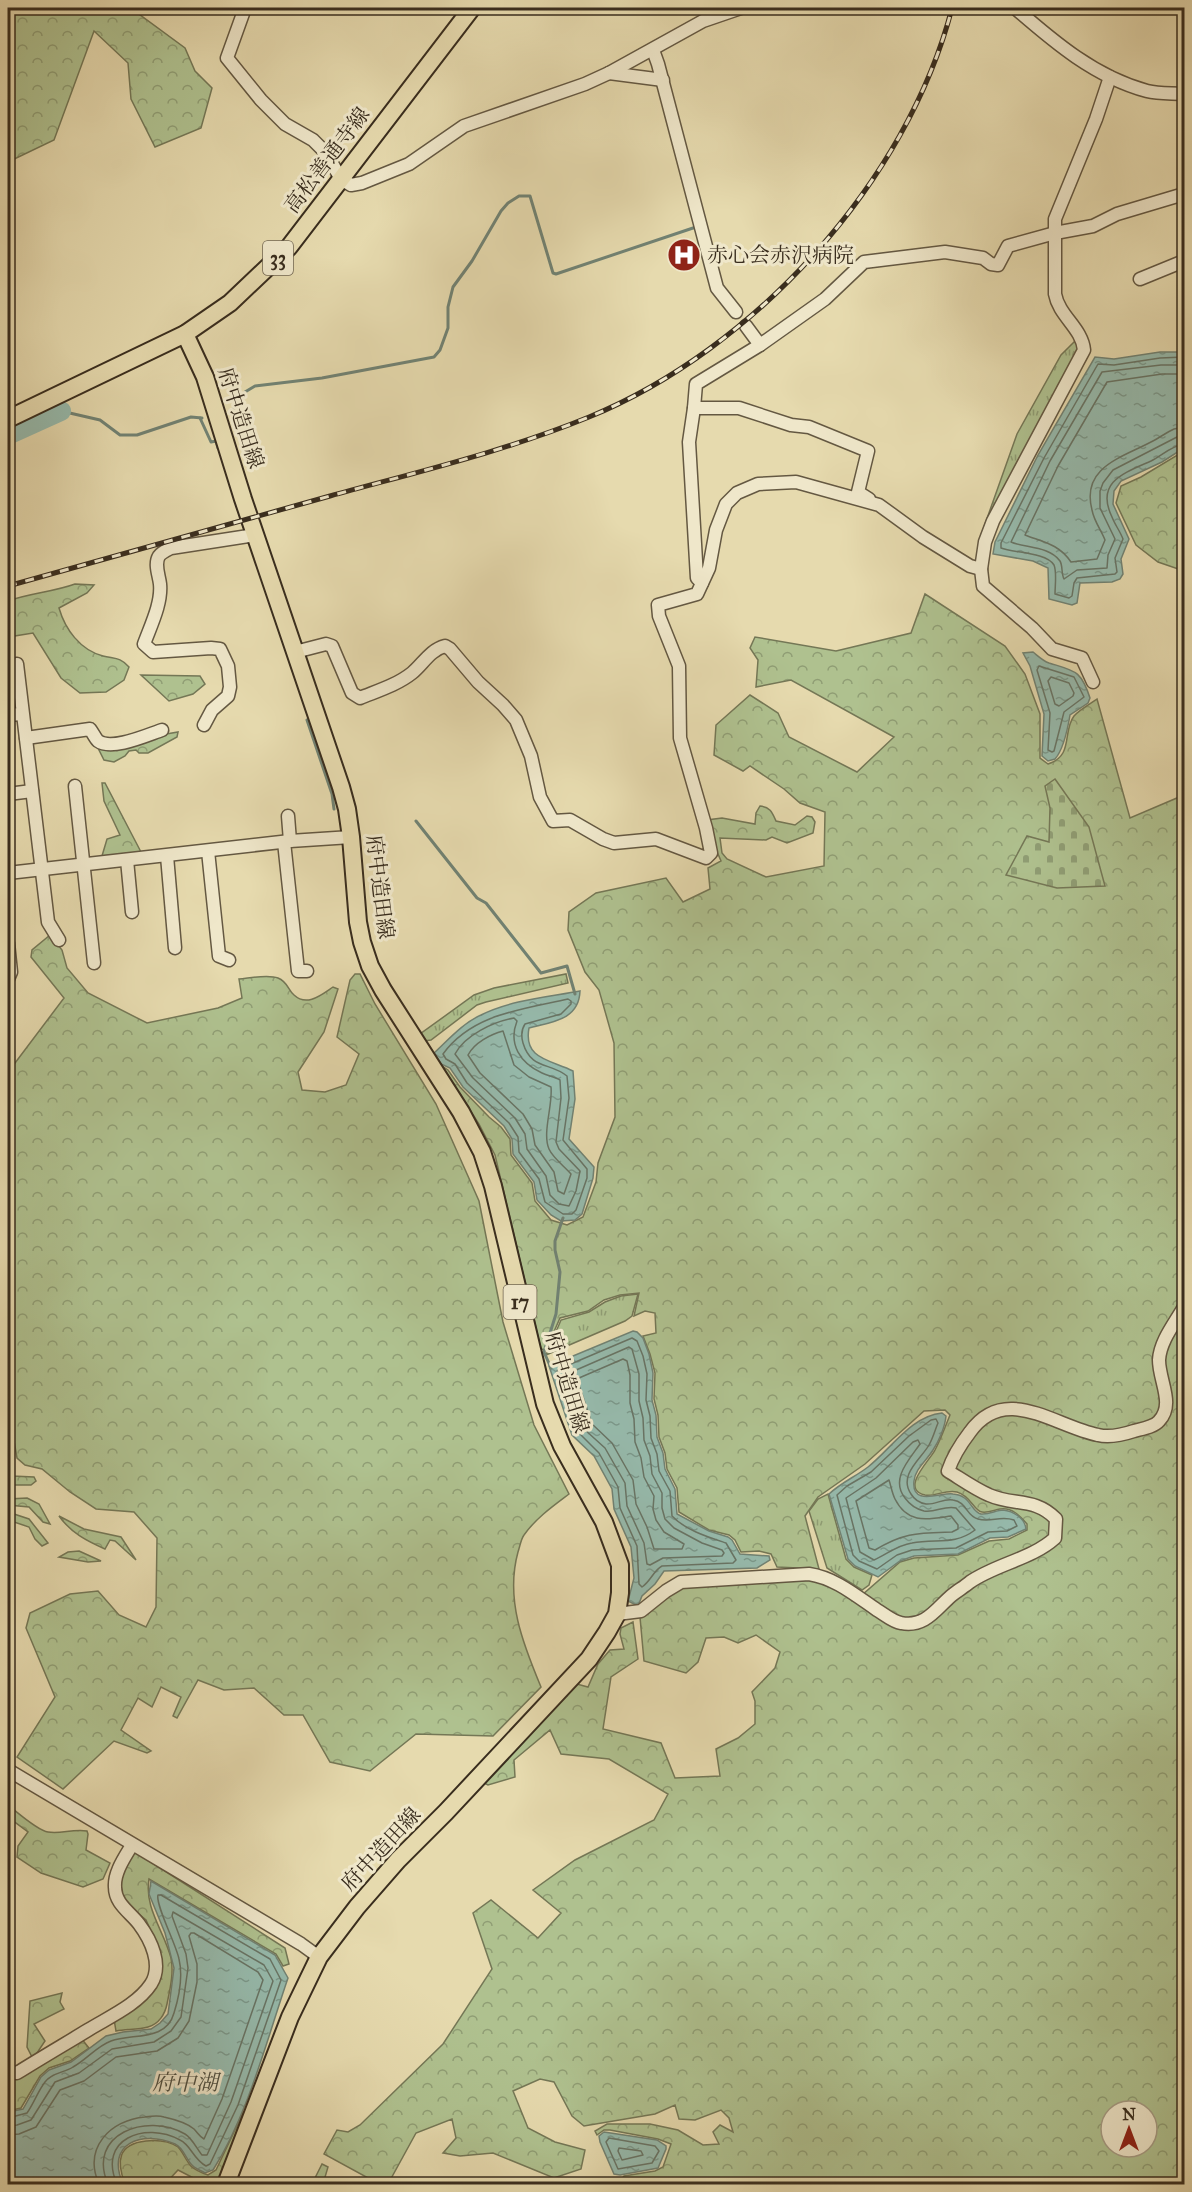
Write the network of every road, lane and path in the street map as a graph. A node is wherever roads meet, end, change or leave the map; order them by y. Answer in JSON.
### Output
{"nodes":[{"id":1,"x":245,"y":8,"type":"edge"},
{"id":2,"x":472,"y":8,"type":"edge"},
{"id":3,"x":741,"y":8,"type":"edge"},
{"id":4,"x":1015,"y":8,"type":"edge"},
{"id":5,"x":653,"y":50,"type":"junction"},
{"id":6,"x":609,"y":73,"type":"junction"},
{"id":7,"x":1110,"y":77,"type":"junction"},
{"id":8,"x":663,"y":80,"type":"junction"},
{"id":9,"x":1185,"y":94,"type":"edge"},
{"id":10,"x":341,"y":179,"type":"junction"},
{"id":11,"x":1185,"y":194,"type":"edge"},
{"id":12,"x":1055,"y":233,"type":"junction"},
{"id":13,"x":1185,"y":261,"type":"edge"},
{"id":14,"x":1140,"y":279,"type":"dead end"},
{"id":15,"x":736,"y":312,"type":"dead end"},
{"id":16,"x":746,"y":326,"type":"dead end"},
{"id":17,"x":185,"y":334,"type":"junction"},
{"id":18,"x":760,"y":345,"type":"junction"},
{"id":19,"x":694,"y":408,"type":"junction"},
{"id":20,"x":8,"y":418,"type":"edge"},
{"id":21,"x":879,"y":505,"type":"junction"},
{"id":22,"x":255,"y":535,"type":"junction"},
{"id":23,"x":981,"y":569,"type":"junction"},
{"id":24,"x":702,"y":583,"type":"junction"},
{"id":25,"x":295,"y":652,"type":"junction"},
{"id":26,"x":17,"y":664,"type":"dead end"},
{"id":27,"x":1093,"y":682,"type":"dead end"},
{"id":28,"x":22,"y":714,"type":"junction"},
{"id":29,"x":8,"y":715,"type":"edge"},
{"id":30,"x":204,"y":725,"type":"dead end"},
{"id":31,"x":162,"y":730,"type":"dead end"},
{"id":32,"x":26,"y":738,"type":"junction"},
{"id":33,"x":75,"y":786,"type":"dead end"},
{"id":34,"x":32,"y":791,"type":"junction"},
{"id":35,"x":8,"y":794,"type":"edge"},
{"id":36,"x":288,"y":816,"type":"dead end"},
{"id":37,"x":351,"y":837,"type":"junction"},
{"id":38,"x":287,"y":842,"type":"junction"},
{"id":39,"x":208,"y":851,"type":"junction"},
{"id":40,"x":167,"y":856,"type":"junction"},
{"id":41,"x":127,"y":860,"type":"junction"},
{"id":42,"x":83,"y":865,"type":"junction"},
{"id":43,"x":42,"y":870,"type":"junction"},
{"id":44,"x":8,"y":873,"type":"edge"},
{"id":45,"x":132,"y":912,"type":"dead end"},
{"id":46,"x":60,"y":940,"type":"dead end"},
{"id":47,"x":8,"y":943,"type":"edge"},
{"id":48,"x":175,"y":948,"type":"dead end"},
{"id":49,"x":229,"y":960,"type":"dead end"},
{"id":50,"x":94,"y":963,"type":"dead end"},
{"id":51,"x":308,"y":970,"type":"dead end"},
{"id":52,"x":8,"y":980,"type":"edge"},
{"id":53,"x":1185,"y":1307,"type":"edge"},
{"id":54,"x":617,"y":1614,"type":"junction"},
{"id":55,"x":8,"y":1770,"type":"edge"},
{"id":56,"x":132,"y":1845,"type":"junction"},
{"id":57,"x":319,"y":1957,"type":"junction"},
{"id":58,"x":8,"y":2072,"type":"edge"},
{"id":59,"x":226,"y":2184,"type":"edge"}],
"edges":[{"from":1,"to":10,"type":"street"},
{"from":2,"to":10,"type":"main road","name":"高松善通寺線","number":"33"},
{"from":3,"to":5,"type":"street"},
{"from":4,"to":7,"type":"street"},
{"from":5,"to":6,"type":"street"},
{"from":5,"to":8,"type":"street"},
{"from":6,"to":8,"type":"street"},
{"from":6,"to":10,"type":"street"},
{"from":7,"to":9,"type":"street"},
{"from":7,"to":12,"type":"street"},
{"from":8,"to":15,"type":"street"},
{"from":10,"to":17,"type":"main road","name":"高松善通寺線","number":"33"},
{"from":11,"to":12,"type":"street"},
{"from":12,"to":18,"type":"street"},
{"from":12,"to":23,"type":"street"},
{"from":13,"to":14,"type":"street"},
{"from":16,"to":18,"type":"street"},
{"from":17,"to":20,"type":"main road","name":"高松善通寺線","number":"33"},
{"from":17,"to":22,"type":"main road","name":"府中造田線","number":"17"},
{"from":18,"to":19,"type":"street"},
{"from":19,"to":21,"type":"street"},
{"from":19,"to":24,"type":"street"},
{"from":21,"to":23,"type":"street"},
{"from":21,"to":24,"type":"street"},
{"from":22,"to":25,"type":"main road","name":"府中造田線","number":"17"},
{"from":22,"to":30,"type":"street"},
{"from":23,"to":27,"type":"street"},
{"from":24,"to":25,"type":"street"},
{"from":25,"to":37,"type":"main road","name":"府中造田線","number":"17"},
{"from":26,"to":28,"type":"street"},
{"from":28,"to":29,"type":"street"},
{"from":28,"to":32,"type":"street"},
{"from":31,"to":32,"type":"street"},
{"from":32,"to":34,"type":"street"},
{"from":33,"to":42,"type":"street"},
{"from":34,"to":35,"type":"street"},
{"from":34,"to":43,"type":"street"},
{"from":36,"to":38,"type":"street"},
{"from":37,"to":38,"type":"street"},
{"from":37,"to":54,"type":"main road","name":"府中造田線","number":"17"},
{"from":38,"to":39,"type":"street"},
{"from":38,"to":51,"type":"street"},
{"from":39,"to":40,"type":"street"},
{"from":39,"to":49,"type":"street"},
{"from":40,"to":41,"type":"street"},
{"from":40,"to":48,"type":"street"},
{"from":41,"to":42,"type":"street"},
{"from":41,"to":45,"type":"street"},
{"from":42,"to":43,"type":"street"},
{"from":42,"to":50,"type":"street"},
{"from":43,"to":44,"type":"street"},
{"from":43,"to":46,"type":"street"},
{"from":47,"to":52,"type":"street"},
{"from":53,"to":54,"type":"street"},
{"from":54,"to":57,"type":"main road","name":"府中造田線","number":"17"},
{"from":55,"to":56,"type":"street"},
{"from":56,"to":57,"type":"street"},
{"from":56,"to":58,"type":"street"},
{"from":57,"to":59,"type":"main road","name":"府中造田線","number":"17"}]}
